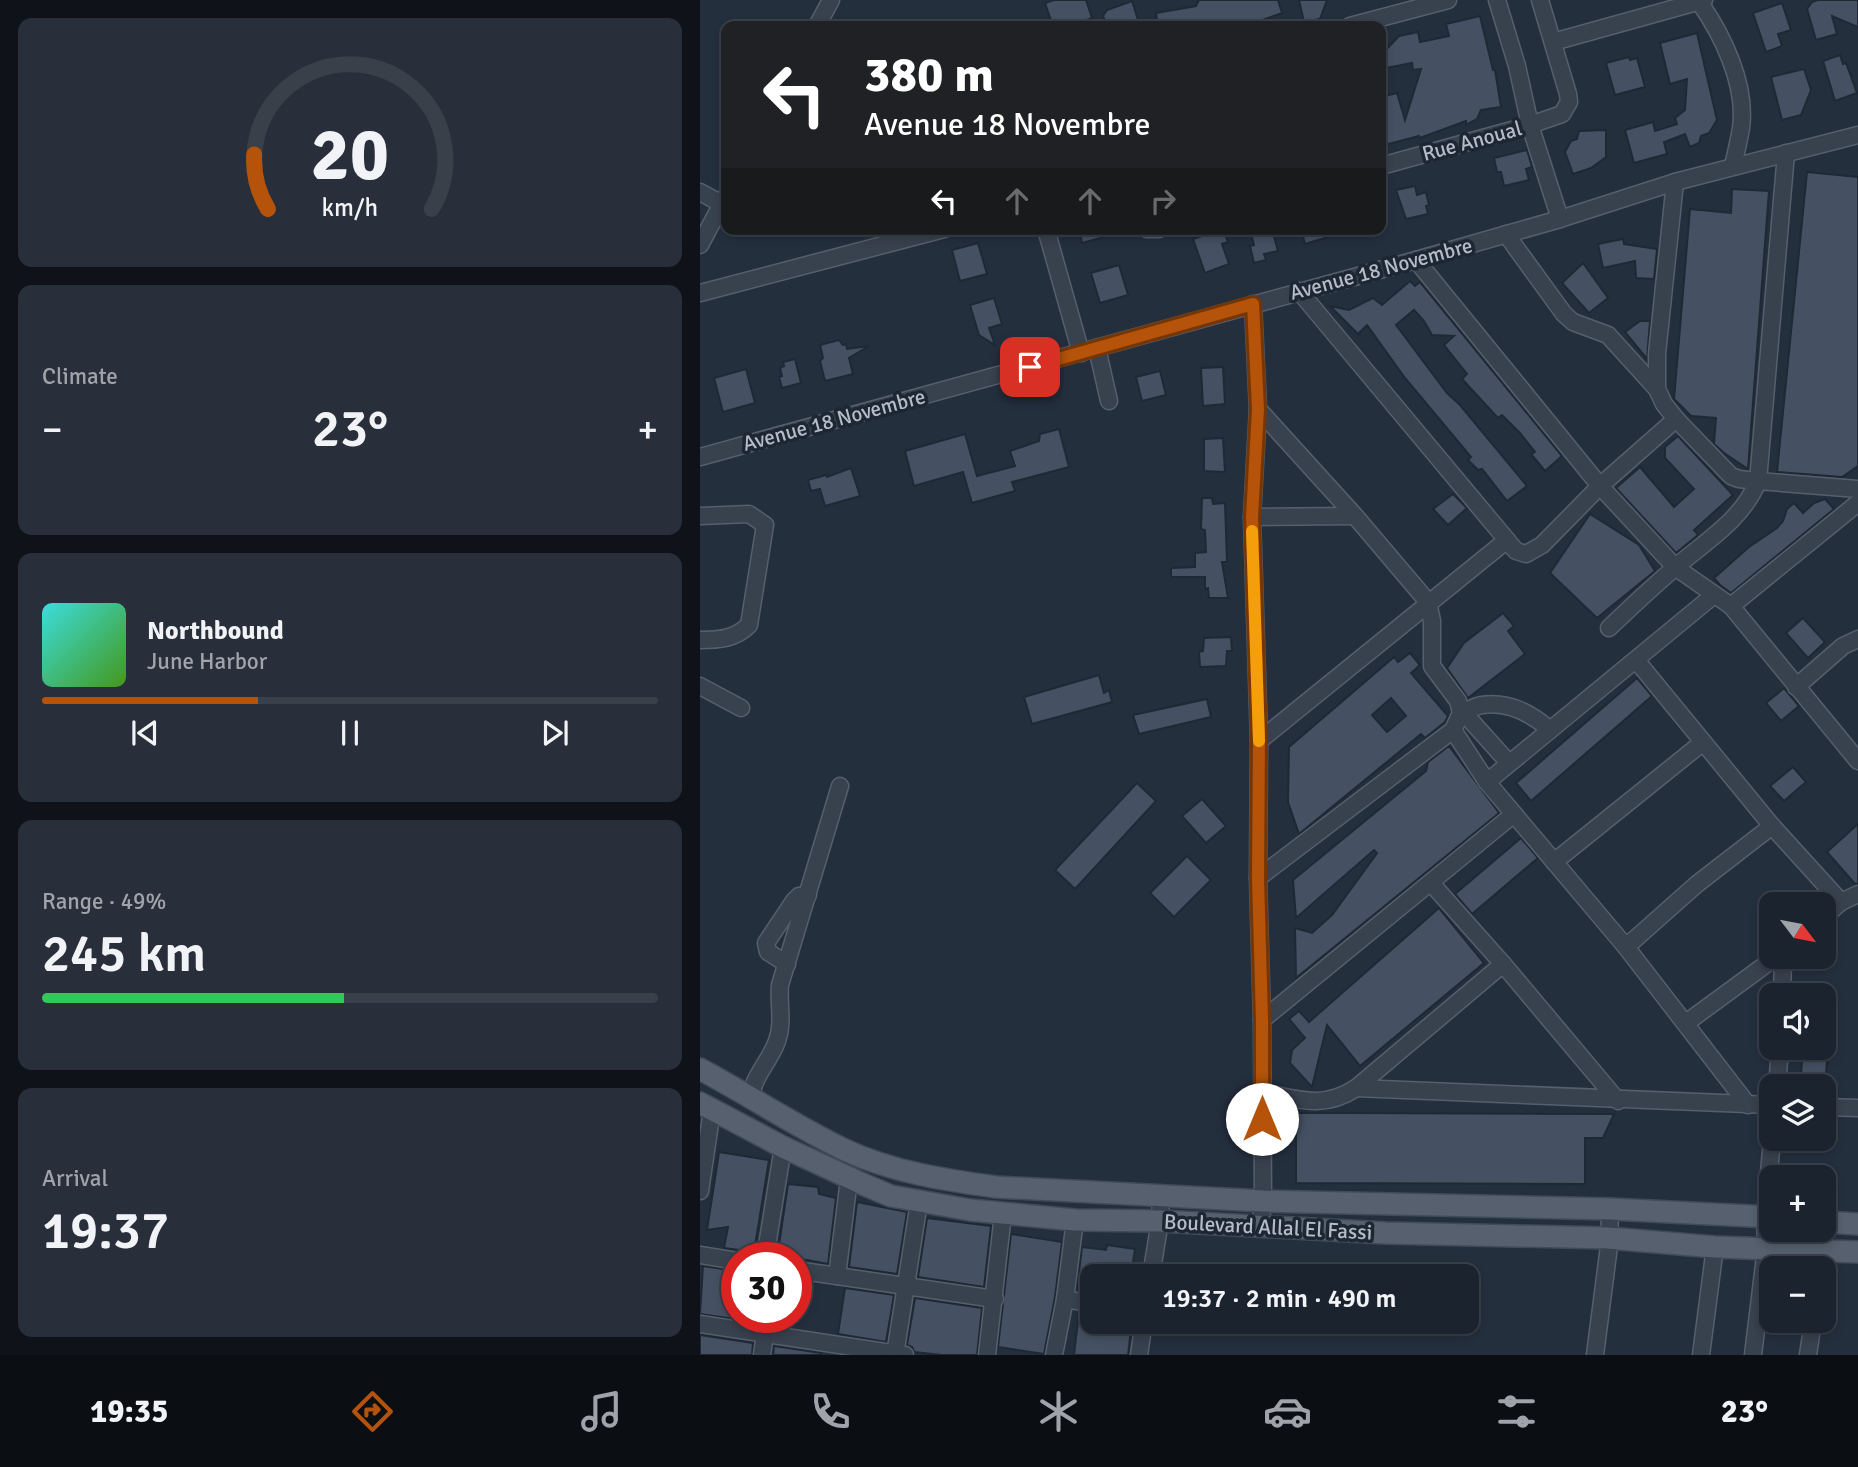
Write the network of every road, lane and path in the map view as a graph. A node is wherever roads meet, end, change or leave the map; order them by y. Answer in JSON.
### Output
{"nodes":[{"id":1,"x":831,"y":0,"type":"edge"},
{"id":2,"x":1448,"y":0,"type":"edge"},
{"id":3,"x":1496,"y":0,"type":"edge"},
{"id":4,"x":1540,"y":0,"type":"edge"},
{"id":5,"x":1700,"y":0,"type":"edge"},
{"id":6,"x":820,"y":21,"type":"edge"},
{"id":7,"x":1369,"y":21,"type":"edge"},
{"id":8,"x":1553,"y":42,"type":"junction"},
{"id":9,"x":1530,"y":125,"type":"junction"},
{"id":10,"x":1741,"y":126,"type":"junction"},
{"id":11,"x":1858,"y":135,"type":"edge"},
{"id":12,"x":1786,"y":153,"type":"junction"},
{"id":13,"x":1754,"y":160,"type":"junction"},
{"id":14,"x":1386,"y":165,"type":"edge"},
{"id":15,"x":1733,"y":166,"type":"junction"},
{"id":16,"x":1675,"y":182,"type":"junction"},
{"id":17,"x":700,"y":192,"type":"edge"},
{"id":18,"x":721,"y":199,"type":"edge"},
{"id":19,"x":721,"y":206,"type":"edge"},
{"id":20,"x":1560,"y":219,"type":"junction"},
{"id":21,"x":1506,"y":234,"type":"junction"},
{"id":22,"x":920,"y":235,"type":"edge"},
{"id":23,"x":1047,"y":235,"type":"edge"},
{"id":24,"x":700,"y":245,"type":"edge"},
{"id":25,"x":1416,"y":260,"type":"junction"},
{"id":26,"x":1300,"y":291,"type":"junction"},
{"id":27,"x":700,"y":293,"type":"edge"},
{"id":28,"x":1253,"y":304,"type":"junction"},
{"id":29,"x":1097,"y":348,"type":"junction"},
{"id":30,"x":1081,"y":353,"type":"junction"},
{"id":31,"x":1657,"y":389,"type":"junction"},
{"id":32,"x":1109,"y":401,"type":"dead end"},
{"id":33,"x":1258,"y":409,"type":"junction"},
{"id":34,"x":1676,"y":419,"type":"junction"},
{"id":35,"x":700,"y":457,"type":"edge"},
{"id":36,"x":1758,"y":481,"type":"junction"},
{"id":37,"x":1600,"y":486,"type":"junction"},
{"id":38,"x":1858,"y":489,"type":"edge"},
{"id":39,"x":1858,"y":503,"type":"edge"},
{"id":40,"x":700,"y":516,"type":"edge"},
{"id":41,"x":1355,"y":516,"type":"junction"},
{"id":42,"x":1252,"y":517,"type":"junction"},
{"id":43,"x":1507,"y":540,"type":"junction"},
{"id":44,"x":1675,"y":567,"type":"junction"},
{"id":45,"x":1714,"y":595,"type":"junction"},
{"id":46,"x":1428,"y":602,"type":"junction"},
{"id":47,"x":1731,"y":606,"type":"junction"},
{"id":48,"x":1609,"y":628,"type":"dead end"},
{"id":49,"x":1858,"y":639,"type":"edge"},
{"id":50,"x":700,"y":640,"type":"edge"},
{"id":51,"x":1636,"y":660,"type":"junction"},
{"id":52,"x":700,"y":686,"type":"edge"},
{"id":53,"x":1796,"y":687,"type":"junction"},
{"id":54,"x":741,"y":709,"type":"dead end"},
{"id":55,"x":1462,"y":713,"type":"junction"},
{"id":56,"x":1453,"y":730,"type":"junction"},
{"id":57,"x":1550,"y":730,"type":"junction"},
{"id":58,"x":1259,"y":741,"type":"junction"},
{"id":59,"x":1702,"y":743,"type":"junction"},
{"id":60,"x":1858,"y":761,"type":"edge"},
{"id":61,"x":1509,"y":763,"type":"junction"},
{"id":62,"x":1487,"y":782,"type":"junction"},
{"id":63,"x":840,"y":786,"type":"dead end"},
{"id":64,"x":1514,"y":814,"type":"junction"},
{"id":65,"x":1772,"y":826,"type":"junction"},
{"id":66,"x":1555,"y":862,"type":"junction"},
{"id":67,"x":1258,"y":878,"type":"junction"},
{"id":68,"x":1431,"y":883,"type":"junction"},
{"id":69,"x":1858,"y":894,"type":"edge"},
{"id":70,"x":808,"y":895,"type":"junction"},
{"id":71,"x":1840,"y":902,"type":"junction"},
{"id":72,"x":1836,"y":906,"type":"edge"},
{"id":73,"x":1626,"y":947,"type":"junction"},
{"id":74,"x":787,"y":964,"type":"junction"},
{"id":75,"x":1503,"y":964,"type":"junction"},
{"id":76,"x":1759,"y":969,"type":"edge"},
{"id":77,"x":1262,"y":1020,"type":"junction"},
{"id":78,"x":1685,"y":1023,"type":"junction"},
{"id":79,"x":700,"y":1069,"type":"edge"},
{"id":80,"x":1356,"y":1088,"type":"junction"},
{"id":81,"x":742,"y":1092,"type":"junction"},
{"id":82,"x":1261,"y":1092,"type":"junction"},
{"id":83,"x":1618,"y":1101,"type":"junction"},
{"id":84,"x":1748,"y":1105,"type":"junction"},
{"id":85,"x":1759,"y":1105,"type":"edge"},
{"id":86,"x":706,"y":1107,"type":"edge"},
{"id":87,"x":1836,"y":1107,"type":"edge"},
{"id":88,"x":1858,"y":1108,"type":"edge"},
{"id":89,"x":783,"y":1147,"type":"junction"},
{"id":90,"x":849,"y":1179,"type":"junction"},
{"id":91,"x":700,"y":1191,"type":"edge"},
{"id":92,"x":1161,"y":1196,"type":"junction"},
{"id":93,"x":1263,"y":1201,"type":"junction"},
{"id":94,"x":919,"y":1202,"type":"junction"},
{"id":95,"x":1610,"y":1209,"type":"junction"},
{"id":96,"x":1003,"y":1214,"type":"junction"},
{"id":97,"x":1759,"y":1217,"type":"edge"},
{"id":98,"x":1074,"y":1220,"type":"junction"},
{"id":99,"x":1160,"y":1221,"type":"junction"},
{"id":100,"x":1836,"y":1223,"type":"edge"},
{"id":101,"x":1858,"y":1224,"type":"edge"},
{"id":102,"x":1260,"y":1228,"type":"junction"},
{"id":103,"x":1608,"y":1238,"type":"junction"},
{"id":104,"x":768,"y":1242,"type":"edge"},
{"id":105,"x":1766,"y":1242,"type":"edge"},
{"id":106,"x":1715,"y":1247,"type":"junction"},
{"id":107,"x":1766,"y":1248,"type":"junction"},
{"id":108,"x":1858,"y":1252,"type":"edge"},
{"id":109,"x":700,"y":1255,"type":"edge"},
{"id":110,"x":1803,"y":1256,"type":"edge"},
{"id":111,"x":1836,"y":1257,"type":"edge"},
{"id":112,"x":721,"y":1258,"type":"edge"},
{"id":113,"x":1153,"y":1264,"type":"edge"},
{"id":114,"x":812,"y":1272,"type":"edge"},
{"id":115,"x":837,"y":1276,"type":"junction"},
{"id":116,"x":905,"y":1286,"type":"junction"},
{"id":117,"x":995,"y":1299,"type":"junction"},
{"id":118,"x":1065,"y":1299,"type":"junction"},
{"id":119,"x":1080,"y":1302,"type":"edge"},
{"id":120,"x":700,"y":1324,"type":"edge"},
{"id":121,"x":721,"y":1325,"type":"edge"},
{"id":122,"x":765,"y":1333,"type":"edge"},
{"id":123,"x":798,"y":1333,"type":"edge"},
{"id":124,"x":1811,"y":1333,"type":"edge"},
{"id":125,"x":1142,"y":1334,"type":"edge"},
{"id":126,"x":762,"y":1355,"type":"edge"},
{"id":127,"x":899,"y":1355,"type":"edge"},
{"id":128,"x":989,"y":1355,"type":"edge"},
{"id":129,"x":1054,"y":1355,"type":"edge"},
{"id":130,"x":1139,"y":1355,"type":"edge"},
{"id":131,"x":1595,"y":1355,"type":"edge"},
{"id":132,"x":1701,"y":1355,"type":"edge"},
{"id":133,"x":1754,"y":1355,"type":"edge"},
{"id":134,"x":1808,"y":1355,"type":"edge"}],
"edges":[{"from":1,"to":6,"type":"street"},
{"from":2,"to":7,"type":"street"},
{"from":3,"to":9,"type":"street"},
{"from":4,"to":8,"type":"street"},
{"from":5,"to":8,"type":"street"},
{"from":5,"to":10,"type":"street"},
{"from":8,"to":9,"type":"street","name":"Rue Anoual"},
{"from":9,"to":14,"type":"street","name":"Rue Anoual"},
{"from":9,"to":20,"type":"street"},
{"from":10,"to":13,"type":"street"},
{"from":10,"to":15,"type":"street"},
{"from":11,"to":12,"type":"street","name":"Avenue 18 Novembre"},
{"from":12,"to":13,"type":"street","name":"Avenue 18 Novembre"},
{"from":12,"to":36,"type":"street"},
{"from":13,"to":15,"type":"street","name":"Avenue 18 Novembre"},
{"from":15,"to":16,"type":"street","name":"Avenue 18 Novembre"},
{"from":16,"to":20,"type":"street","name":"Avenue 18 Novembre"},
{"from":16,"to":31,"type":"street"},
{"from":17,"to":18,"type":"street"},
{"from":19,"to":24,"type":"street"},
{"from":20,"to":21,"type":"street","name":"Avenue 18 Novembre"},
{"from":21,"to":25,"type":"street","name":"Avenue 18 Novembre"},
{"from":21,"to":31,"type":"street"},
{"from":22,"to":27,"type":"street"},
{"from":23,"to":30,"type":"street"},
{"from":25,"to":26,"type":"street","name":"Avenue 18 Novembre"},
{"from":25,"to":37,"type":"street"},
{"from":26,"to":28,"type":"street","name":"Avenue 18 Novembre"},
{"from":26,"to":43,"type":"street"},
{"from":28,"to":29,"type":"street","name":"Avenue 18 Novembre"},
{"from":28,"to":33,"type":"street"},
{"from":29,"to":30,"type":"street","name":"Avenue 18 Novembre"},
{"from":29,"to":32,"type":"street"},
{"from":30,"to":35,"type":"street","name":"Avenue 18 Novembre"},
{"from":31,"to":34,"type":"street"},
{"from":33,"to":41,"type":"street"},
{"from":33,"to":42,"type":"street"},
{"from":34,"to":36,"type":"street"},
{"from":34,"to":37,"type":"street"},
{"from":36,"to":38,"type":"street"},
{"from":36,"to":44,"type":"street"},
{"from":37,"to":43,"type":"street"},
{"from":37,"to":44,"type":"street"},
{"from":39,"to":47,"type":"street"},
{"from":40,"to":50,"type":"street"},
{"from":41,"to":42,"type":"street"},
{"from":41,"to":46,"type":"street"},
{"from":42,"to":58,"type":"street"},
{"from":43,"to":46,"type":"street"},
{"from":44,"to":45,"type":"street"},
{"from":44,"to":48,"type":"street"},
{"from":45,"to":47,"type":"street"},
{"from":45,"to":51,"type":"street"},
{"from":46,"to":55,"type":"street"},
{"from":46,"to":58,"type":"street"},
{"from":47,"to":53,"type":"street"},
{"from":49,"to":53,"type":"street"},
{"from":51,"to":57,"type":"street"},
{"from":51,"to":59,"type":"street"},
{"from":52,"to":54,"type":"street"},
{"from":53,"to":60,"type":"street"},
{"from":55,"to":56,"type":"street"},
{"from":55,"to":57,"type":"street"},
{"from":55,"to":61,"type":"street"},
{"from":56,"to":62,"type":"street"},
{"from":56,"to":67,"type":"street"},
{"from":57,"to":61,"type":"street"},
{"from":58,"to":67,"type":"street"},
{"from":59,"to":65,"type":"street"},
{"from":59,"to":66,"type":"street"},
{"from":61,"to":62,"type":"street"},
{"from":62,"to":64,"type":"street"},
{"from":63,"to":70,"type":"street"},
{"from":64,"to":66,"type":"street"},
{"from":64,"to":68,"type":"street"},
{"from":65,"to":71,"type":"street"},
{"from":65,"to":73,"type":"street"},
{"from":66,"to":73,"type":"street"},
{"from":67,"to":77,"type":"street"},
{"from":68,"to":75,"type":"street"},
{"from":68,"to":77,"type":"street"},
{"from":69,"to":71,"type":"street"},
{"from":70,"to":74,"type":"street"},
{"from":70,"to":74,"type":"street"},
{"from":71,"to":72,"type":"street"},
{"from":73,"to":78,"type":"street"},
{"from":74,"to":81,"type":"street"},
{"from":75,"to":80,"type":"street"},
{"from":75,"to":83,"type":"street"},
{"from":76,"to":78,"type":"street"},
{"from":77,"to":82,"type":"street"},
{"from":78,"to":84,"type":"street"},
{"from":79,"to":81,"type":"main road","name":"Boulevard Allal El Fassi"},
{"from":80,"to":82,"type":"street"},
{"from":80,"to":83,"type":"street"},
{"from":81,"to":92,"type":"main road","name":"Boulevard Allal El Fassi"},
{"from":82,"to":93,"type":"street"},
{"from":83,"to":84,"type":"street"},
{"from":84,"to":85,"type":"street"},
{"from":86,"to":89,"type":"main road","name":"Boulevard Allal El Fassi"},
{"from":86,"to":91,"type":"street"},
{"from":87,"to":88,"type":"street"},
{"from":89,"to":90,"type":"main road","name":"Boulevard Allal El Fassi"},
{"from":89,"to":104,"type":"street"},
{"from":90,"to":94,"type":"main road","name":"Boulevard Allal El Fassi"},
{"from":90,"to":115,"type":"street"},
{"from":92,"to":93,"type":"main road","name":"Boulevard Allal El Fassi"},
{"from":92,"to":99,"type":"street"},
{"from":93,"to":95,"type":"main road","name":"Boulevard Allal El Fassi"},
{"from":93,"to":102,"type":"street"},
{"from":94,"to":96,"type":"main road","name":"Boulevard Allal El Fassi"},
{"from":94,"to":116,"type":"street"},
{"from":95,"to":97,"type":"main road","name":"Boulevard Allal El Fassi"},
{"from":95,"to":103,"type":"street"},
{"from":96,"to":98,"type":"main road","name":"Boulevard Allal El Fassi"},
{"from":96,"to":117,"type":"street"},
{"from":98,"to":99,"type":"main road","name":"Boulevard Allal El Fassi"},
{"from":98,"to":118,"type":"street"},
{"from":99,"to":102,"type":"main road","name":"Boulevard Allal El Fassi"},
{"from":99,"to":113,"type":"street"},
{"from":100,"to":101,"type":"main road"},
{"from":102,"to":103,"type":"main road","name":"Boulevard Allal El Fassi"},
{"from":103,"to":106,"type":"main road","name":"Boulevard Allal El Fassi"},
{"from":103,"to":131,"type":"street"},
{"from":105,"to":107,"type":"street"},
{"from":106,"to":107,"type":"main road","name":"Boulevard Allal El Fassi"},
{"from":106,"to":132,"type":"street"},
{"from":107,"to":110,"type":"main road","name":"Boulevard Allal El Fassi"},
{"from":107,"to":133,"type":"street"},
{"from":108,"to":111,"type":"main road","name":"Boulevard Allal El Fassi"},
{"from":109,"to":112,"type":"street"},
{"from":114,"to":115,"type":"street"},
{"from":115,"to":116,"type":"street"},
{"from":116,"to":117,"type":"street"},
{"from":116,"to":127,"type":"street"},
{"from":117,"to":128,"type":"street"},
{"from":118,"to":119,"type":"street"},
{"from":118,"to":129,"type":"street"},
{"from":120,"to":121,"type":"street"},
{"from":122,"to":126,"type":"street"},
{"from":123,"to":127,"type":"street"},
{"from":124,"to":134,"type":"street"},
{"from":125,"to":130,"type":"street"}]}
